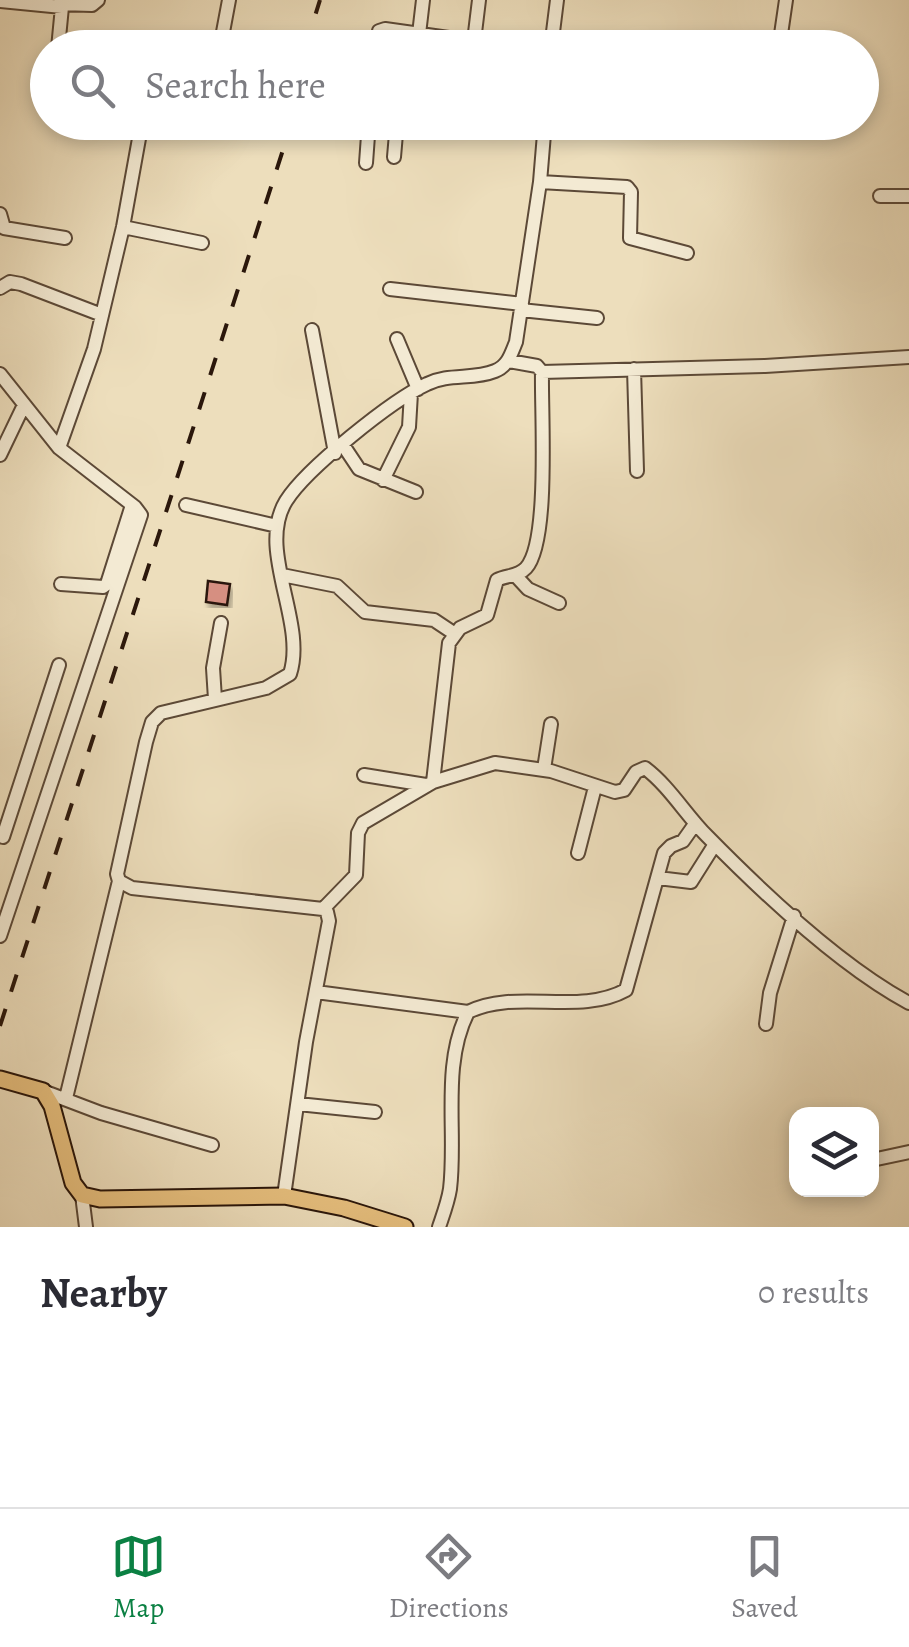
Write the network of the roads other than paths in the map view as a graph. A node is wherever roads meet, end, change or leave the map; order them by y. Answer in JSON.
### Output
{"nodes":[{"id":1,"x":98,"y":0,"type":"edge"},
{"id":2,"x":228,"y":0,"type":"edge"},
{"id":3,"x":423,"y":0,"type":"edge"},
{"id":4,"x":478,"y":0,"type":"edge"},
{"id":5,"x":557,"y":0,"type":"edge"},
{"id":6,"x":786,"y":0,"type":"edge"},
{"id":7,"x":0,"y":1,"type":"edge"},
{"id":8,"x":59,"y":4,"type":"junction"},
{"id":9,"x":61,"y":30,"type":"edge"},
{"id":10,"x":223,"y":30,"type":"edge"},
{"id":11,"x":413,"y":30,"type":"edge"},
{"id":12,"x":475,"y":30,"type":"edge"},
{"id":13,"x":553,"y":30,"type":"edge"},
{"id":14,"x":782,"y":30,"type":"edge"},
{"id":15,"x":139,"y":140,"type":"edge"},
{"id":16,"x":368,"y":140,"type":"edge"},
{"id":17,"x":395,"y":140,"type":"edge"},
{"id":18,"x":544,"y":140,"type":"edge"},
{"id":19,"x":394,"y":157,"type":"dead end"},
{"id":20,"x":366,"y":163,"type":"dead end"},
{"id":21,"x":540,"y":182,"type":"junction"},
{"id":22,"x":880,"y":196,"type":"dead end"},
{"id":23,"x":909,"y":196,"type":"edge"},
{"id":24,"x":0,"y":214,"type":"edge"},
{"id":25,"x":123,"y":228,"type":"junction"},
{"id":26,"x":65,"y":238,"type":"dead end"},
{"id":27,"x":202,"y":242,"type":"dead end"},
{"id":28,"x":687,"y":252,"type":"dead end"},
{"id":29,"x":0,"y":288,"type":"edge"},
{"id":30,"x":390,"y":289,"type":"dead end"},
{"id":31,"x":521,"y":307,"type":"junction"},
{"id":32,"x":102,"y":315,"type":"junction"},
{"id":33,"x":597,"y":318,"type":"dead end"},
{"id":34,"x":312,"y":330,"type":"dead end"},
{"id":35,"x":398,"y":339,"type":"dead end"},
{"id":36,"x":909,"y":357,"type":"edge"},
{"id":37,"x":509,"y":361,"type":"junction"},
{"id":38,"x":634,"y":370,"type":"junction"},
{"id":39,"x":542,"y":372,"type":"junction"},
{"id":40,"x":0,"y":374,"type":"edge"},
{"id":41,"x":415,"y":391,"type":"junction"},
{"id":42,"x":24,"y":406,"type":"junction"},
{"id":43,"x":59,"y":448,"type":"junction"},
{"id":44,"x":339,"y":449,"type":"junction"},
{"id":45,"x":0,"y":455,"type":"edge"},
{"id":46,"x":637,"y":471,"type":"dead end"},
{"id":47,"x":383,"y":480,"type":"junction"},
{"id":48,"x":416,"y":492,"type":"dead end"},
{"id":49,"x":186,"y":504,"type":"dead end"},
{"id":50,"x":135,"y":507,"type":"junction"},
{"id":51,"x":277,"y":526,"type":"junction"},
{"id":52,"x":282,"y":575,"type":"junction"},
{"id":53,"x":514,"y":575,"type":"junction"},
{"id":54,"x":61,"y":584,"type":"dead end"},
{"id":55,"x":559,"y":603,"type":"dead end"},
{"id":56,"x":221,"y":623,"type":"dead end"},
{"id":57,"x":454,"y":634,"type":"junction"},
{"id":58,"x":60,"y":665,"type":"dead end"},
{"id":59,"x":215,"y":700,"type":"junction"},
{"id":60,"x":550,"y":724,"type":"dead end"},
{"id":61,"x":544,"y":769,"type":"junction"},
{"id":62,"x":364,"y":775,"type":"dead end"},
{"id":63,"x":430,"y":783,"type":"junction"},
{"id":64,"x":595,"y":787,"type":"junction"},
{"id":65,"x":695,"y":824,"type":"junction"},
{"id":66,"x":2,"y":836,"type":"edge"},
{"id":67,"x":714,"y":844,"type":"junction"},
{"id":68,"x":28,"y":846,"type":"junction"},
{"id":69,"x":578,"y":853,"type":"dead end"},
{"id":70,"x":658,"y":878,"type":"junction"},
{"id":71,"x":119,"y":881,"type":"junction"},
{"id":72,"x":323,"y":909,"type":"junction"},
{"id":73,"x":794,"y":916,"type":"junction"},
{"id":74,"x":0,"y":936,"type":"edge"},
{"id":75,"x":316,"y":992,"type":"junction"},
{"id":76,"x":909,"y":1003,"type":"edge"},
{"id":77,"x":468,"y":1012,"type":"junction"},
{"id":78,"x":766,"y":1024,"type":"dead end"},
{"id":79,"x":0,"y":1080,"type":"edge"},
{"id":80,"x":43,"y":1090,"type":"junction"},
{"id":81,"x":66,"y":1098,"type":"junction"},
{"id":82,"x":298,"y":1104,"type":"junction"},
{"id":83,"x":375,"y":1112,"type":"dead end"},
{"id":84,"x":212,"y":1145,"type":"dead end"},
{"id":85,"x":909,"y":1152,"type":"edge"},
{"id":86,"x":879,"y":1158,"type":"edge"},
{"id":87,"x":82,"y":1195,"type":"junction"},
{"id":88,"x":284,"y":1196,"type":"junction"},
{"id":89,"x":86,"y":1227,"type":"edge"},
{"id":90,"x":405,"y":1227,"type":"edge"},
{"id":91,"x":440,"y":1227,"type":"edge"}],
"edges":[{"from":1,"to":8,"type":"street"},
{"from":2,"to":10,"type":"street"},
{"from":3,"to":11,"type":"street"},
{"from":4,"to":12,"type":"street"},
{"from":5,"to":13,"type":"street"},
{"from":6,"to":14,"type":"street"},
{"from":7,"to":8,"type":"street"},
{"from":8,"to":9,"type":"street"},
{"from":15,"to":25,"type":"street"},
{"from":16,"to":20,"type":"street"},
{"from":17,"to":19,"type":"street"},
{"from":18,"to":21,"type":"street"},
{"from":21,"to":28,"type":"street"},
{"from":21,"to":31,"type":"street"},
{"from":22,"to":23,"type":"street"},
{"from":24,"to":26,"type":"street"},
{"from":25,"to":27,"type":"street"},
{"from":25,"to":32,"type":"street"},
{"from":29,"to":32,"type":"street"},
{"from":30,"to":31,"type":"street"},
{"from":31,"to":33,"type":"street"},
{"from":31,"to":37,"type":"street"},
{"from":32,"to":43,"type":"street"},
{"from":34,"to":44,"type":"street"},
{"from":35,"to":41,"type":"street"},
{"from":36,"to":38,"type":"street"},
{"from":37,"to":39,"type":"street"},
{"from":37,"to":41,"type":"street"},
{"from":38,"to":39,"type":"street"},
{"from":38,"to":46,"type":"street"},
{"from":39,"to":53,"type":"street"},
{"from":40,"to":42,"type":"street"},
{"from":41,"to":44,"type":"street"},
{"from":41,"to":47,"type":"street"},
{"from":42,"to":43,"type":"street"},
{"from":42,"to":45,"type":"street"},
{"from":43,"to":50,"type":"street"},
{"from":44,"to":47,"type":"street"},
{"from":44,"to":51,"type":"street"},
{"from":47,"to":48,"type":"street"},
{"from":49,"to":51,"type":"street"},
{"from":50,"to":54,"type":"street"},
{"from":50,"to":68,"type":"street"},
{"from":51,"to":52,"type":"street"},
{"from":52,"to":57,"type":"street"},
{"from":52,"to":59,"type":"street"},
{"from":53,"to":55,"type":"street"},
{"from":53,"to":57,"type":"street"},
{"from":56,"to":59,"type":"street"},
{"from":57,"to":63,"type":"street"},
{"from":58,"to":66,"type":"street"},
{"from":59,"to":71,"type":"street"},
{"from":60,"to":61,"type":"street"},
{"from":61,"to":63,"type":"street"},
{"from":61,"to":64,"type":"street"},
{"from":62,"to":63,"type":"street"},
{"from":63,"to":72,"type":"street"},
{"from":64,"to":65,"type":"street"},
{"from":64,"to":69,"type":"street"},
{"from":65,"to":67,"type":"street"},
{"from":65,"to":70,"type":"street"},
{"from":66,"to":68,"type":"street"},
{"from":67,"to":70,"type":"street"},
{"from":67,"to":73,"type":"street"},
{"from":68,"to":74,"type":"street"},
{"from":70,"to":77,"type":"street"},
{"from":71,"to":72,"type":"street"},
{"from":71,"to":81,"type":"street"},
{"from":72,"to":75,"type":"street"},
{"from":73,"to":76,"type":"street"},
{"from":73,"to":78,"type":"street"},
{"from":75,"to":77,"type":"street"},
{"from":75,"to":82,"type":"street"},
{"from":77,"to":91,"type":"street"},
{"from":79,"to":80,"type":"main road"},
{"from":80,"to":81,"type":"street"},
{"from":80,"to":87,"type":"main road"},
{"from":81,"to":84,"type":"street"},
{"from":82,"to":83,"type":"street"},
{"from":82,"to":88,"type":"street"},
{"from":85,"to":86,"type":"street"},
{"from":87,"to":88,"type":"main road"},
{"from":87,"to":89,"type":"street"},
{"from":88,"to":90,"type":"main road"}]}
